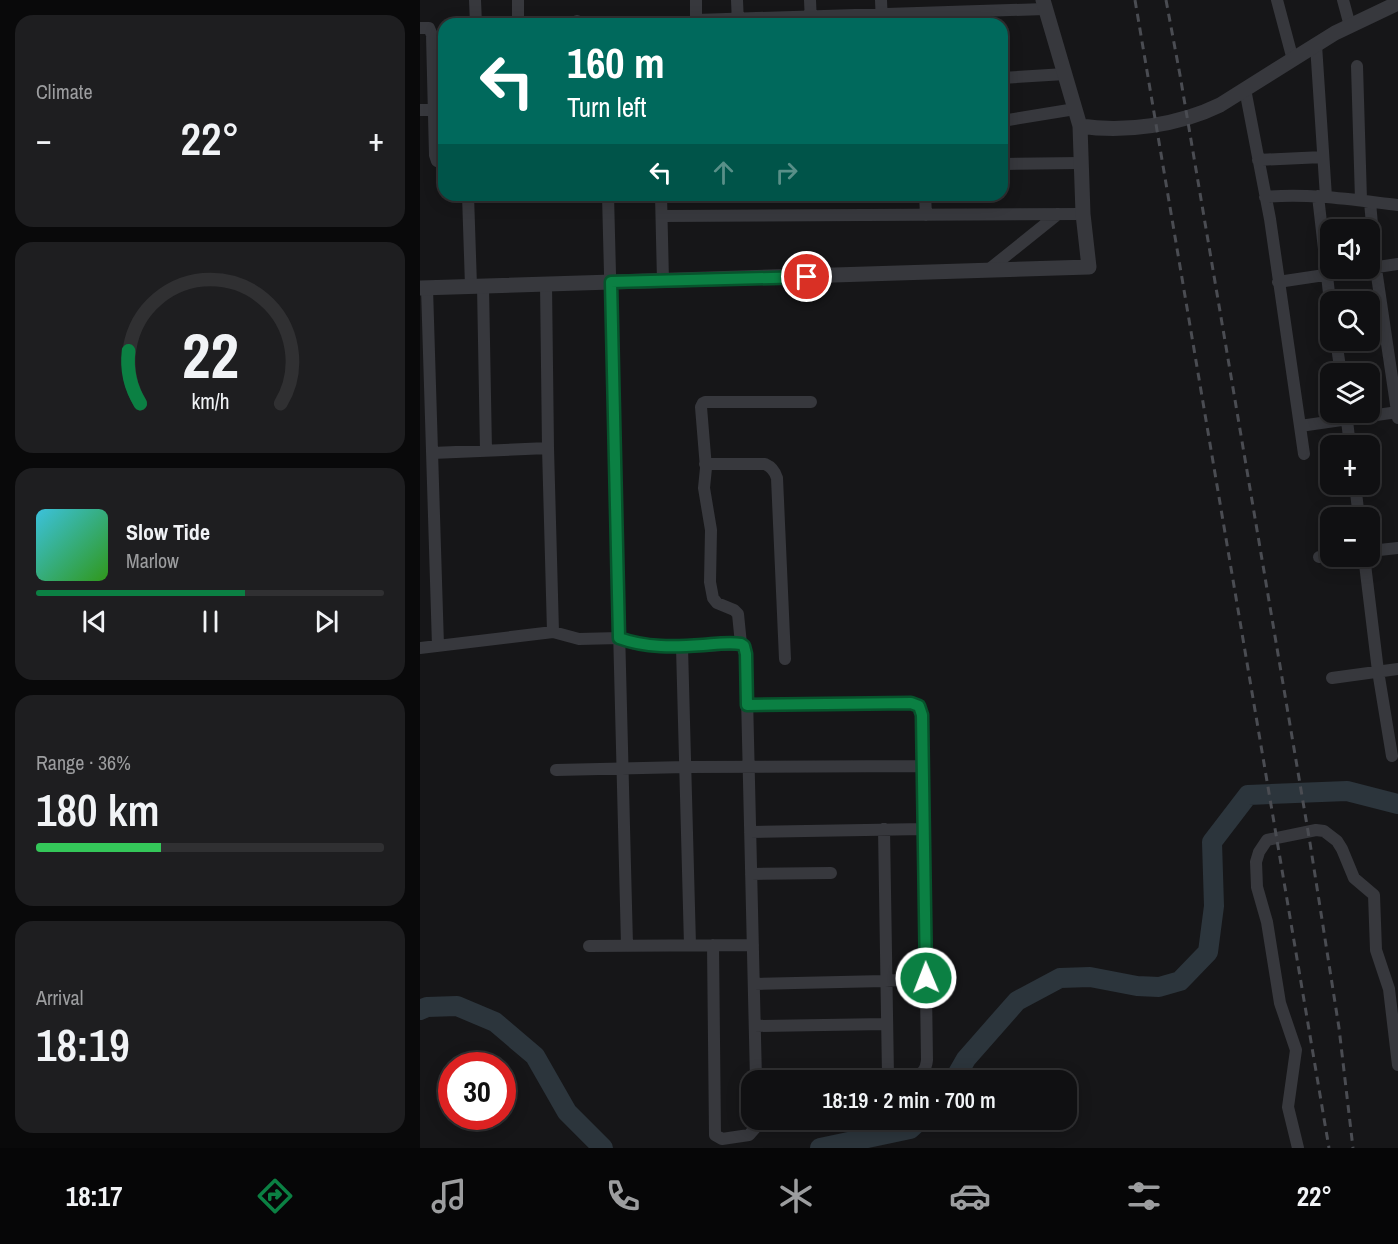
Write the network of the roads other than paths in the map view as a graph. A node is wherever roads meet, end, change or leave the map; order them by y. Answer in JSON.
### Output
{"nodes":[{"id":1,"x":475,"y":0,"type":"edge"},
{"id":2,"x":518,"y":0,"type":"edge"},
{"id":3,"x":696,"y":0,"type":"edge"},
{"id":4,"x":737,"y":0,"type":"edge"},
{"id":5,"x":810,"y":0,"type":"edge"},
{"id":6,"x":880,"y":0,"type":"edge"},
{"id":7,"x":1277,"y":0,"type":"edge"},
{"id":8,"x":1343,"y":0,"type":"edge"},
{"id":9,"x":1398,"y":3,"type":"edge"},
{"id":10,"x":1044,"y":4,"type":"edge"},
{"id":11,"x":1378,"y":6,"type":"edge"},
{"id":12,"x":476,"y":18,"type":"edge"},
{"id":13,"x":518,"y":18,"type":"edge"},
{"id":14,"x":696,"y":18,"type":"edge"},
{"id":15,"x":738,"y":18,"type":"edge"},
{"id":16,"x":811,"y":18,"type":"edge"},
{"id":17,"x":882,"y":18,"type":"edge"},
{"id":18,"x":893,"y":18,"type":"edge"},
{"id":19,"x":1350,"y":26,"type":"junction"},
{"id":20,"x":420,"y":28,"type":"edge"},
{"id":21,"x":438,"y":39,"type":"edge"},
{"id":22,"x":1316,"y":45,"type":"junction"},
{"id":23,"x":1293,"y":60,"type":"junction"},
{"id":24,"x":1357,"y":66,"type":"dead end"},
{"id":25,"x":1065,"y":74,"type":"junction"},
{"id":26,"x":1008,"y":78,"type":"edge"},
{"id":27,"x":1245,"y":90,"type":"junction"},
{"id":28,"x":1075,"y":109,"type":"junction"},
{"id":29,"x":420,"y":110,"type":"edge"},
{"id":30,"x":434,"y":110,"type":"junction"},
{"id":31,"x":1008,"y":120,"type":"edge"},
{"id":32,"x":1080,"y":126,"type":"junction"},
{"id":33,"x":1323,"y":157,"type":"junction"},
{"id":34,"x":1258,"y":160,"type":"junction"},
{"id":35,"x":438,"y":162,"type":"edge"},
{"id":36,"x":1081,"y":163,"type":"junction"},
{"id":37,"x":1008,"y":164,"type":"edge"},
{"id":38,"x":1265,"y":197,"type":"junction"},
{"id":39,"x":1322,"y":197,"type":"junction"},
{"id":40,"x":469,"y":201,"type":"edge"},
{"id":41,"x":608,"y":201,"type":"edge"},
{"id":42,"x":662,"y":201,"type":"edge"},
{"id":43,"x":926,"y":201,"type":"edge"},
{"id":44,"x":1365,"y":201,"type":"junction"},
{"id":45,"x":1398,"y":205,"type":"edge"},
{"id":46,"x":1058,"y":214,"type":"junction"},
{"id":47,"x":1083,"y":214,"type":"junction"},
{"id":48,"x":926,"y":215,"type":"junction"},
{"id":49,"x":662,"y":216,"type":"junction"},
{"id":50,"x":1323,"y":219,"type":"edge"},
{"id":51,"x":1368,"y":219,"type":"edge"},
{"id":52,"x":1398,"y":264,"type":"edge"},
{"id":53,"x":1380,"y":268,"type":"edge"},
{"id":54,"x":987,"y":271,"type":"junction"},
{"id":55,"x":1320,"y":276,"type":"edge"},
{"id":56,"x":1378,"y":279,"type":"edge"},
{"id":57,"x":663,"y":281,"type":"junction"},
{"id":58,"x":611,"y":282,"type":"junction"},
{"id":59,"x":1278,"y":282,"type":"junction"},
{"id":60,"x":546,"y":284,"type":"junction"},
{"id":61,"x":477,"y":286,"type":"junction"},
{"id":62,"x":423,"y":288,"type":"edge"},
{"id":63,"x":811,"y":402,"type":"dead end"},
{"id":64,"x":1380,"y":414,"type":"edge"},
{"id":65,"x":1398,"y":414,"type":"edge"},
{"id":66,"x":1320,"y":421,"type":"edge"},
{"id":67,"x":1300,"y":426,"type":"junction"},
{"id":68,"x":548,"y":448,"type":"junction"},
{"id":69,"x":486,"y":451,"type":"junction"},
{"id":70,"x":432,"y":453,"type":"junction"},
{"id":71,"x":1304,"y":454,"type":"dead end"},
{"id":72,"x":705,"y":465,"type":"junction"},
{"id":73,"x":1398,"y":548,"type":"edge"},
{"id":74,"x":1380,"y":550,"type":"edge"},
{"id":75,"x":1365,"y":567,"type":"edge"},
{"id":76,"x":554,"y":632,"type":"junction"},
{"id":77,"x":619,"y":638,"type":"junction"},
{"id":78,"x":741,"y":644,"type":"junction"},
{"id":79,"x":438,"y":646,"type":"junction"},
{"id":80,"x":682,"y":647,"type":"junction"},
{"id":81,"x":420,"y":648,"type":"edge"},
{"id":82,"x":785,"y":659,"type":"dead end"},
{"id":83,"x":1398,"y":669,"type":"edge"},
{"id":84,"x":1378,"y":671,"type":"junction"},
{"id":85,"x":1332,"y":678,"type":"dead end"},
{"id":86,"x":747,"y":705,"type":"junction"},
{"id":87,"x":1392,"y":756,"type":"dead end"},
{"id":88,"x":749,"y":766,"type":"junction"},
{"id":89,"x":921,"y":766,"type":"junction"},
{"id":90,"x":686,"y":767,"type":"junction"},
{"id":91,"x":623,"y":768,"type":"junction"},
{"id":92,"x":556,"y":770,"type":"dead end"},
{"id":93,"x":884,"y":829,"type":"junction"},
{"id":94,"x":924,"y":829,"type":"junction"},
{"id":95,"x":750,"y":832,"type":"junction"},
{"id":96,"x":831,"y":873,"type":"dead end"},
{"id":97,"x":751,"y":874,"type":"junction"},
{"id":98,"x":627,"y":945,"type":"junction"},
{"id":99,"x":690,"y":945,"type":"junction"},
{"id":100,"x":713,"y":945,"type":"junction"},
{"id":101,"x":753,"y":945,"type":"junction"},
{"id":102,"x":589,"y":946,"type":"dead end"},
{"id":103,"x":926,"y":978,"type":"junction"},
{"id":104,"x":885,"y":981,"type":"junction"},
{"id":105,"x":754,"y":984,"type":"junction"},
{"id":106,"x":886,"y":1024,"type":"junction"},
{"id":107,"x":755,"y":1026,"type":"junction"},
{"id":108,"x":1398,"y":1065,"type":"edge"},
{"id":109,"x":756,"y":1070,"type":"edge"},
{"id":110,"x":888,"y":1070,"type":"edge"},
{"id":111,"x":925,"y":1070,"type":"edge"},
{"id":112,"x":753,"y":1130,"type":"edge"},
{"id":113,"x":1298,"y":1148,"type":"edge"}],
"edges":[{"from":1,"to":12,"type":"street"},
{"from":2,"to":13,"type":"street"},
{"from":3,"to":14,"type":"street"},
{"from":4,"to":15,"type":"street"},
{"from":5,"to":16,"type":"street"},
{"from":6,"to":17,"type":"street"},
{"from":7,"to":23,"type":"street"},
{"from":8,"to":19,"type":"street"},
{"from":9,"to":11,"type":"street"},
{"from":10,"to":18,"type":"street"},
{"from":10,"to":25,"type":"street"},
{"from":11,"to":19,"type":"street"},
{"from":19,"to":22,"type":"street"},
{"from":20,"to":21,"type":"street"},
{"from":21,"to":30,"type":"street"},
{"from":22,"to":23,"type":"street"},
{"from":22,"to":33,"type":"street"},
{"from":23,"to":27,"type":"street"},
{"from":24,"to":44,"type":"street"},
{"from":25,"to":26,"type":"street"},
{"from":25,"to":28,"type":"street"},
{"from":27,"to":32,"type":"street"},
{"from":27,"to":34,"type":"street"},
{"from":28,"to":31,"type":"street"},
{"from":28,"to":32,"type":"street"},
{"from":29,"to":30,"type":"street"},
{"from":30,"to":35,"type":"street"},
{"from":32,"to":36,"type":"street"},
{"from":33,"to":34,"type":"street"},
{"from":33,"to":39,"type":"street"},
{"from":34,"to":38,"type":"street"},
{"from":36,"to":37,"type":"street"},
{"from":36,"to":47,"type":"street"},
{"from":38,"to":39,"type":"street"},
{"from":38,"to":59,"type":"street"},
{"from":39,"to":44,"type":"street"},
{"from":39,"to":50,"type":"street"},
{"from":40,"to":61,"type":"street"},
{"from":41,"to":58,"type":"street"},
{"from":42,"to":49,"type":"street"},
{"from":43,"to":48,"type":"street"},
{"from":44,"to":45,"type":"street"},
{"from":44,"to":51,"type":"street"},
{"from":46,"to":47,"type":"street"},
{"from":46,"to":48,"type":"street"},
{"from":46,"to":54,"type":"street"},
{"from":47,"to":54,"type":"street"},
{"from":48,"to":49,"type":"street"},
{"from":49,"to":57,"type":"street"},
{"from":52,"to":53,"type":"street"},
{"from":54,"to":57,"type":"street"},
{"from":55,"to":59,"type":"street"},
{"from":56,"to":65,"type":"street"},
{"from":57,"to":58,"type":"street"},
{"from":58,"to":60,"type":"street"},
{"from":58,"to":77,"type":"street"},
{"from":59,"to":67,"type":"street"},
{"from":60,"to":61,"type":"street"},
{"from":60,"to":68,"type":"street"},
{"from":61,"to":62,"type":"street"},
{"from":61,"to":69,"type":"street"},
{"from":62,"to":70,"type":"street"},
{"from":63,"to":72,"type":"street"},
{"from":64,"to":65,"type":"street"},
{"from":66,"to":67,"type":"street"},
{"from":67,"to":71,"type":"street"},
{"from":68,"to":69,"type":"street"},
{"from":68,"to":76,"type":"street"},
{"from":69,"to":70,"type":"street"},
{"from":70,"to":79,"type":"street"},
{"from":72,"to":78,"type":"street"},
{"from":72,"to":82,"type":"street"},
{"from":73,"to":74,"type":"street"},
{"from":75,"to":84,"type":"street"},
{"from":76,"to":77,"type":"street"},
{"from":76,"to":79,"type":"street"},
{"from":77,"to":80,"type":"street"},
{"from":77,"to":91,"type":"street"},
{"from":78,"to":80,"type":"street"},
{"from":78,"to":86,"type":"street"},
{"from":79,"to":81,"type":"street"},
{"from":80,"to":90,"type":"street"},
{"from":83,"to":84,"type":"street"},
{"from":84,"to":85,"type":"street"},
{"from":84,"to":87,"type":"street"},
{"from":86,"to":88,"type":"street"},
{"from":86,"to":89,"type":"street"},
{"from":88,"to":89,"type":"street"},
{"from":88,"to":90,"type":"street"},
{"from":88,"to":95,"type":"street"},
{"from":89,"to":94,"type":"street"},
{"from":90,"to":91,"type":"street"},
{"from":90,"to":99,"type":"street"},
{"from":91,"to":92,"type":"street"},
{"from":91,"to":98,"type":"street"},
{"from":93,"to":94,"type":"street"},
{"from":93,"to":95,"type":"street"},
{"from":93,"to":104,"type":"street"},
{"from":94,"to":103,"type":"street"},
{"from":95,"to":97,"type":"street"},
{"from":96,"to":97,"type":"street"},
{"from":97,"to":101,"type":"street"},
{"from":98,"to":99,"type":"street"},
{"from":98,"to":102,"type":"street"},
{"from":99,"to":100,"type":"street"},
{"from":100,"to":101,"type":"street"},
{"from":100,"to":112,"type":"street"},
{"from":101,"to":105,"type":"street"},
{"from":103,"to":104,"type":"street"},
{"from":103,"to":111,"type":"street"},
{"from":104,"to":105,"type":"street"},
{"from":104,"to":106,"type":"street"},
{"from":105,"to":107,"type":"street"},
{"from":106,"to":107,"type":"street"},
{"from":106,"to":110,"type":"street"},
{"from":107,"to":109,"type":"street"},
{"from":108,"to":113,"type":"street"}]}
